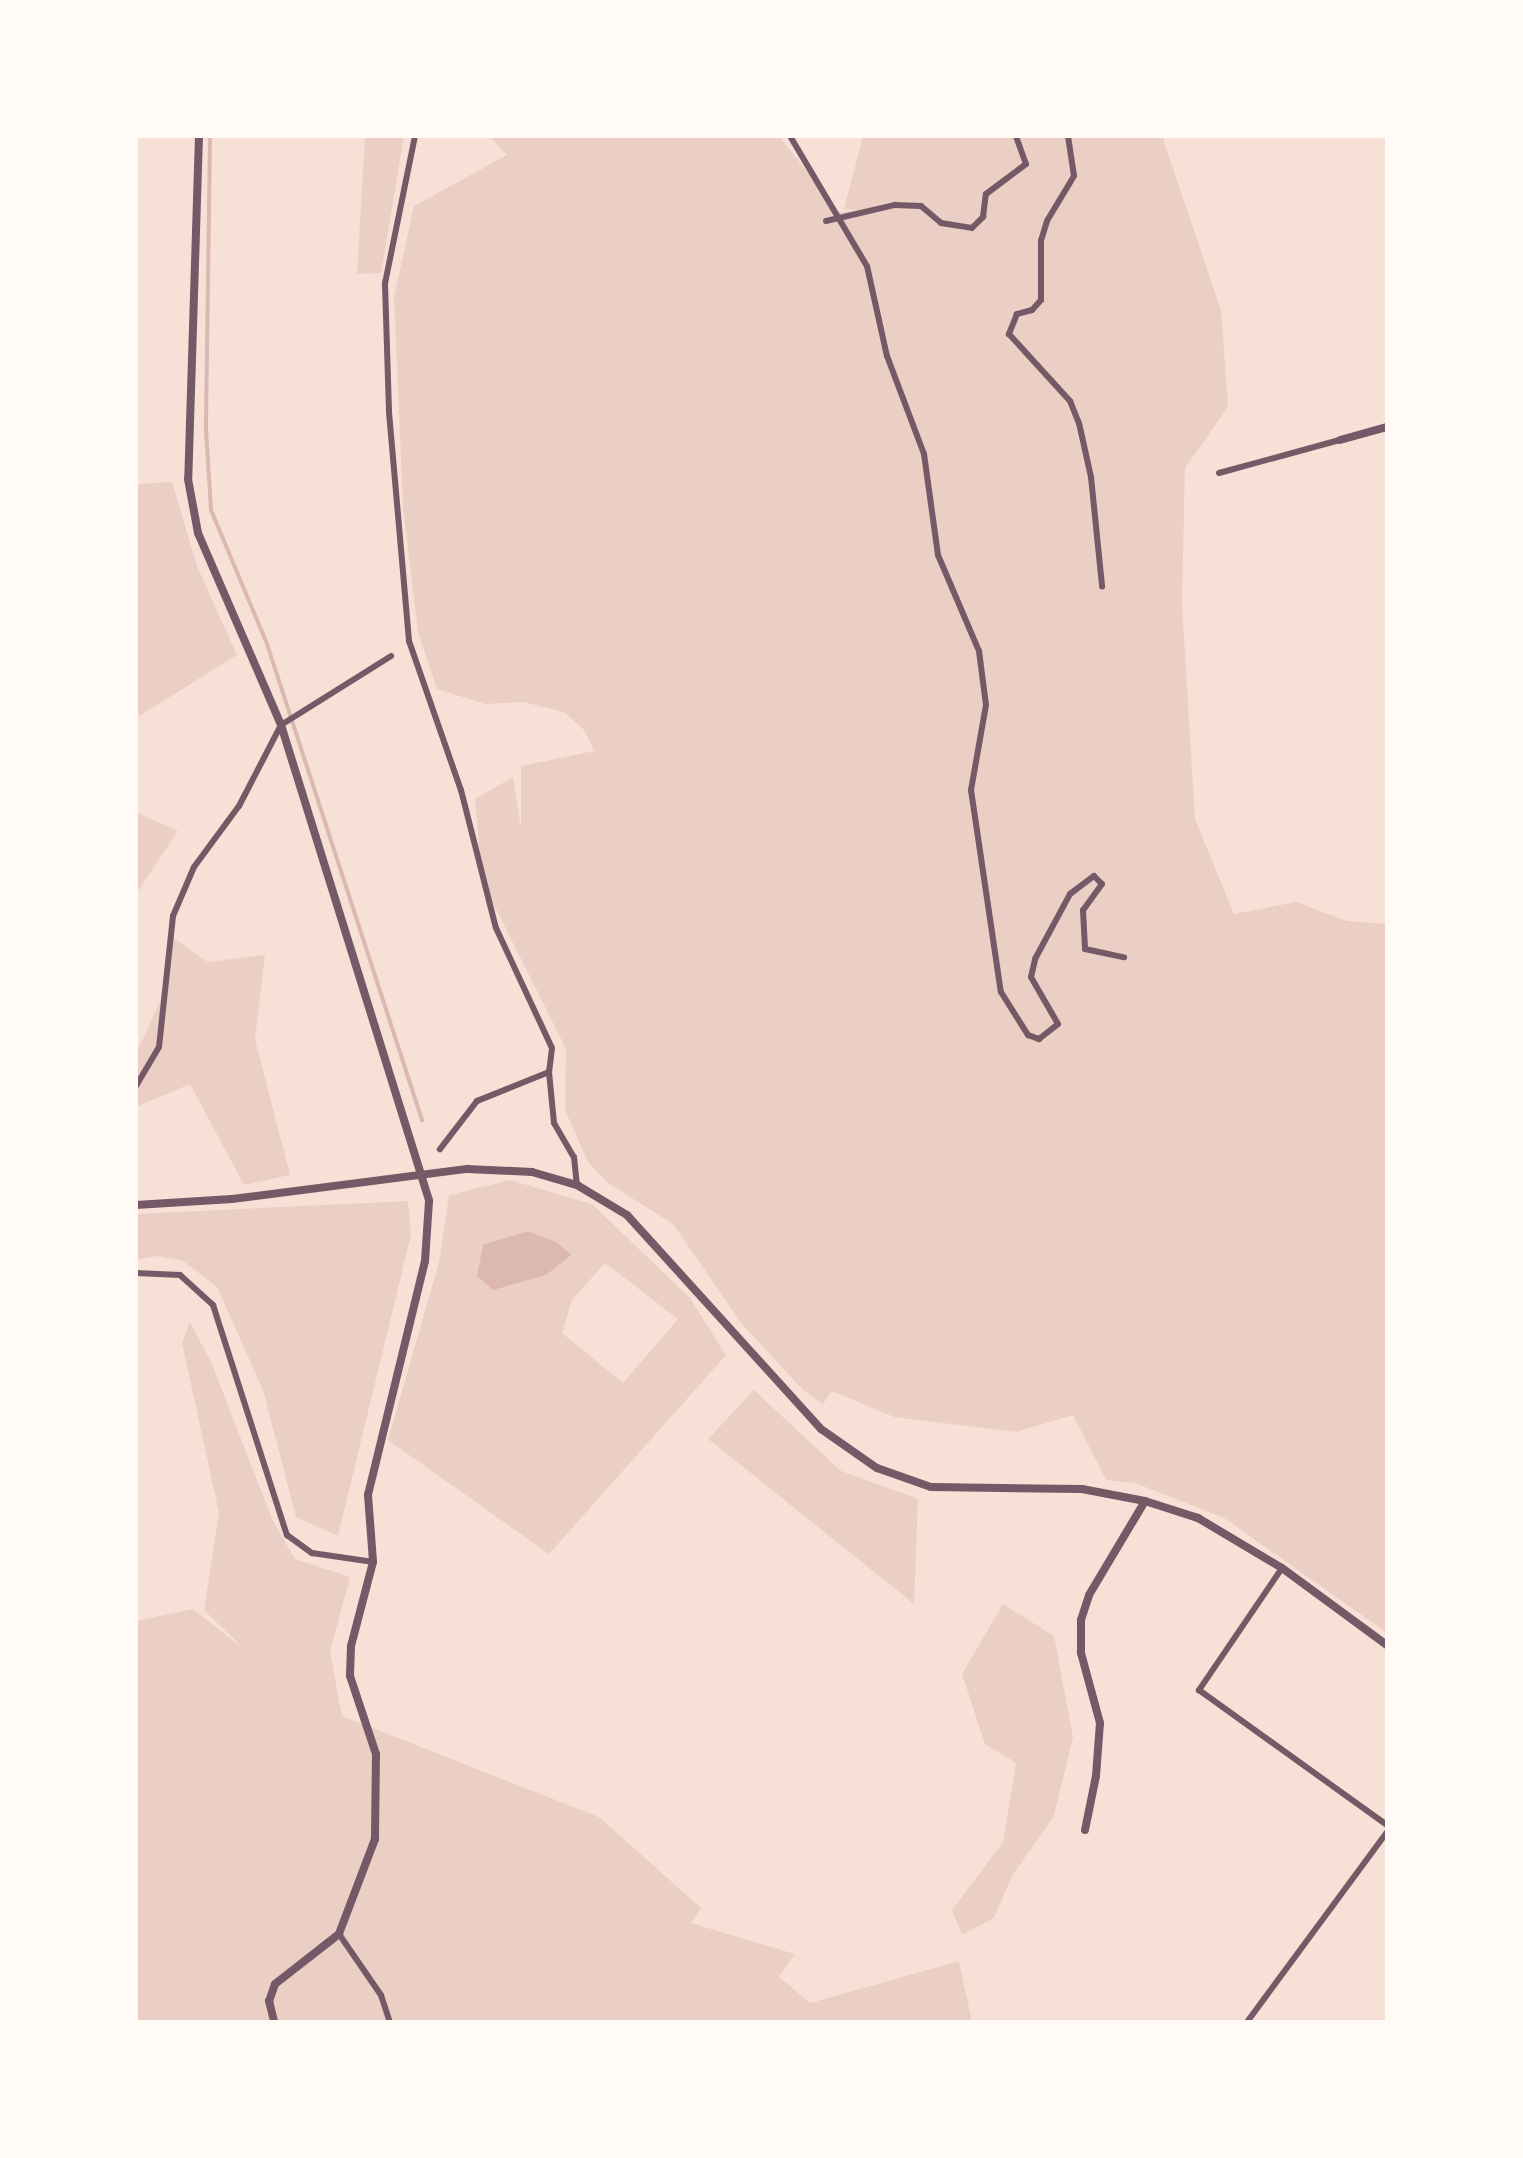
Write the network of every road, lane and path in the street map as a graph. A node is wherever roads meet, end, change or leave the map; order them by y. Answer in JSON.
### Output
{"nodes":[{"id":1,"x":199,"y":136,"type":"edge"},
{"id":2,"x":415,"y":136,"type":"edge"},
{"id":3,"x":790,"y":136,"type":"edge"},
{"id":4,"x":1016,"y":136,"type":"edge"},
{"id":5,"x":1068,"y":136,"type":"edge"},
{"id":6,"x":842,"y":217,"type":"junction"},
{"id":7,"x":826,"y":221,"type":"dead end"},
{"id":8,"x":1387,"y":427,"type":"edge"},
{"id":9,"x":1340,"y":440,"type":"joint"},
{"id":10,"x":1219,"y":473,"type":"dead end"},
{"id":11,"x":1102,"y":586,"type":"dead end"},
{"id":12,"x":391,"y":656,"type":"dead end"},
{"id":13,"x":281,"y":725,"type":"junction"},
{"id":14,"x":1124,"y":957,"type":"dead end"},
{"id":15,"x":549,"y":1072,"type":"junction"},
{"id":16,"x":136,"y":1086,"type":"edge"},
{"id":17,"x":440,"y":1149,"type":"dead end"},
{"id":18,"x":423,"y":1174,"type":"junction"},
{"id":19,"x":577,"y":1185,"type":"junction"},
{"id":20,"x":136,"y":1205,"type":"edge"},
{"id":21,"x":136,"y":1273,"type":"edge"},
{"id":22,"x":1145,"y":1501,"type":"junction"},
{"id":23,"x":373,"y":1562,"type":"junction"},
{"id":24,"x":1282,"y":1568,"type":"junction"},
{"id":25,"x":1387,"y":1645,"type":"edge"},
{"id":26,"x":1387,"y":1825,"type":"edge"},
{"id":27,"x":1085,"y":1830,"type":"dead end"},
{"id":28,"x":1387,"y":1832,"type":"edge"},
{"id":29,"x":339,"y":1934,"type":"junction"},
{"id":30,"x":274,"y":2021,"type":"edge"},
{"id":31,"x":390,"y":2022,"type":"edge"},
{"id":32,"x":1247,"y":2022,"type":"edge"}],
"edges":[{"from":1,"to":13,"type":"street"},
{"from":2,"to":15,"type":"street"},
{"from":3,"to":6,"type":"street"},
{"from":4,"to":6,"type":"street"},
{"from":5,"to":11,"type":"street"},
{"from":6,"to":7,"type":"street"},
{"from":6,"to":14,"type":"street"},
{"from":8,"to":9,"type":"street"},
{"from":9,"to":10,"type":"street"},
{"from":12,"to":13,"type":"street"},
{"from":13,"to":16,"type":"street"},
{"from":13,"to":18,"type":"street"},
{"from":15,"to":17,"type":"street"},
{"from":15,"to":19,"type":"street"},
{"from":18,"to":19,"type":"street"},
{"from":18,"to":20,"type":"street"},
{"from":18,"to":23,"type":"street"},
{"from":19,"to":22,"type":"street"},
{"from":21,"to":23,"type":"street"},
{"from":22,"to":24,"type":"street"},
{"from":22,"to":27,"type":"street"},
{"from":23,"to":29,"type":"street"},
{"from":24,"to":25,"type":"street"},
{"from":24,"to":26,"type":"street"},
{"from":28,"to":32,"type":"street"},
{"from":29,"to":30,"type":"street"},
{"from":29,"to":31,"type":"street"}]}
